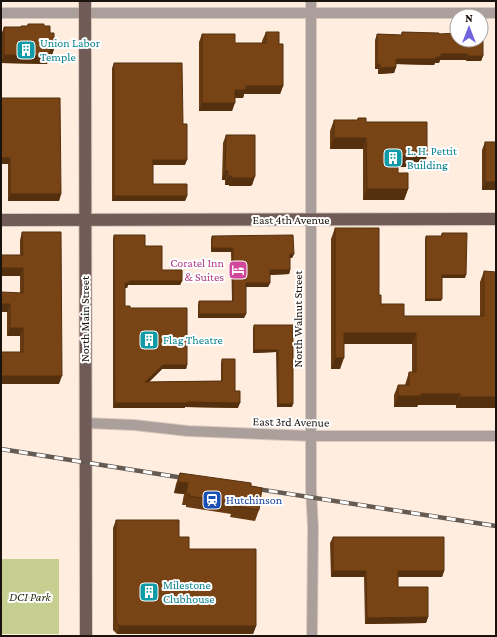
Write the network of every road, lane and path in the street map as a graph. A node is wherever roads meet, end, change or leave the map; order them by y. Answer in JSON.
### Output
{"nodes":[{"id":1,"x":311,"y":1,"type":"edge"},
{"id":2,"x":85,"y":7,"type":"edge"},
{"id":3,"x":1,"y":13,"type":"edge"},
{"id":4,"x":311,"y":13,"type":"junction"},
{"id":5,"x":496,"y":13,"type":"edge"},
{"id":6,"x":312,"y":219,"type":"junction"},
{"id":7,"x":496,"y":219,"type":"edge"},
{"id":8,"x":1,"y":220,"type":"edge"},
{"id":9,"x":85,"y":220,"type":"junction"},
{"id":10,"x":86,"y":423,"type":"junction"},
{"id":11,"x":311,"y":436,"type":"junction"},
{"id":12,"x":496,"y":436,"type":"edge"},
{"id":13,"x":86,"y":636,"type":"edge"},
{"id":14,"x":312,"y":636,"type":"edge"}],
"edges":[{"from":1,"to":4,"type":"street","name":"North Walnut Street"},
{"from":2,"to":3,"type":"street"},
{"from":2,"to":4,"type":"street"},
{"from":2,"to":9,"type":"main road","name":"North Main Street"},
{"from":4,"to":5,"type":"street"},
{"from":4,"to":6,"type":"street","name":"North Walnut Street"},
{"from":6,"to":7,"type":"main road","name":"East 4th Avenue"},
{"from":6,"to":9,"type":"main road","name":"East 4th Avenue"},
{"from":6,"to":11,"type":"street","name":"North Walnut Street"},
{"from":8,"to":9,"type":"main road","name":"East 4th Avenue"},
{"from":9,"to":10,"type":"main road","name":"North Main Street"},
{"from":10,"to":11,"type":"street","name":"East 3rd Avenue"},
{"from":10,"to":13,"type":"main road","name":"North Main Street"},
{"from":11,"to":12,"type":"street","name":"East 3rd Avenue"},
{"from":11,"to":14,"type":"street","name":"North Walnut Street"}]}
